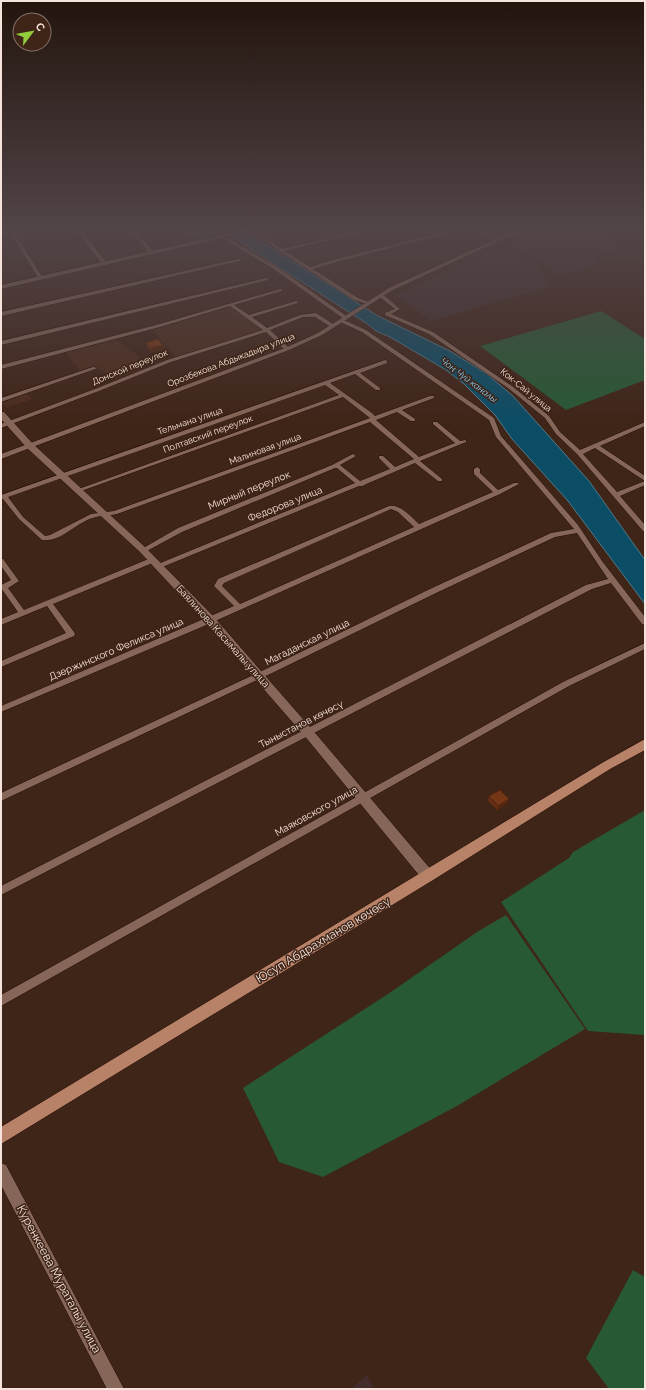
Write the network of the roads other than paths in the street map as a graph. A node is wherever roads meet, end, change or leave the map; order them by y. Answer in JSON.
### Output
{"nodes":[{"id":1,"x":89,"y":294,"type":"edge"},
{"id":2,"x":201,"y":294,"type":"edge"},
{"id":3,"x":267,"y":294,"type":"edge"},
{"id":4,"x":312,"y":294,"type":"edge"},
{"id":5,"x":348,"y":294,"type":"edge"},
{"id":6,"x":383,"y":294,"type":"edge"},
{"id":7,"x":379,"y":296,"type":"junction"},
{"id":8,"x":296,"y":302,"type":"dead end"},
{"id":9,"x":366,"y":304,"type":"junction"},
{"id":10,"x":231,"y":305,"type":"junction"},
{"id":11,"x":1,"y":314,"type":"edge"},
{"id":12,"x":248,"y":317,"type":"junction"},
{"id":13,"x":346,"y":318,"type":"junction"},
{"id":14,"x":333,"y":326,"type":"junction"},
{"id":15,"x":267,"y":330,"type":"junction"},
{"id":16,"x":1,"y":343,"type":"edge"},
{"id":17,"x":287,"y":349,"type":"junction"},
{"id":18,"x":385,"y":362,"type":"dead end"},
{"id":19,"x":1,"y":367,"type":"edge"},
{"id":20,"x":95,"y":368,"type":"dead end"},
{"id":21,"x":356,"y":372,"type":"junction"},
{"id":22,"x":326,"y":383,"type":"junction"},
{"id":23,"x":378,"y":389,"type":"dead end"},
{"id":24,"x":344,"y":396,"type":"junction"},
{"id":25,"x":432,"y":397,"type":"dead end"},
{"id":26,"x":1,"y":400,"type":"edge"},
{"id":27,"x":399,"y":410,"type":"junction"},
{"id":28,"x":1,"y":414,"type":"edge"},
{"id":29,"x":373,"y":419,"type":"junction"},
{"id":30,"x":413,"y":420,"type":"dead end"},
{"id":31,"x":435,"y":423,"type":"dead end"},
{"id":32,"x":5,"y":424,"type":"edge"},
{"id":33,"x":645,"y":424,"type":"edge"},
{"id":34,"x":30,"y":446,"type":"junction"},
{"id":35,"x":596,"y":446,"type":"junction"},
{"id":36,"x":579,"y":453,"type":"junction"},
{"id":37,"x":353,"y":456,"type":"dead end"},
{"id":38,"x":1,"y":457,"type":"edge"},
{"id":39,"x":381,"y":457,"type":"dead end"},
{"id":40,"x":417,"y":460,"type":"junction"},
{"id":41,"x":334,"y":466,"type":"junction"},
{"id":42,"x":477,"y":469,"type":"dead end"},
{"id":43,"x":395,"y":470,"type":"junction"},
{"id":44,"x":62,"y":475,"type":"junction"},
{"id":45,"x":645,"y":479,"type":"edge"},
{"id":46,"x":440,"y":480,"type":"dead end"},
{"id":47,"x":645,"y":483,"type":"edge"},
{"id":48,"x":516,"y":484,"type":"dead end"},
{"id":49,"x":360,"y":485,"type":"junction"},
{"id":50,"x":79,"y":490,"type":"junction"},
{"id":51,"x":498,"y":493,"type":"junction"},
{"id":52,"x":616,"y":495,"type":"junction"},
{"id":53,"x":2,"y":497,"type":"edge"},
{"id":54,"x":104,"y":514,"type":"junction"},
{"id":55,"x":644,"y":526,"type":"edge"},
{"id":56,"x":418,"y":527,"type":"junction"},
{"id":57,"x":579,"y":530,"type":"junction"},
{"id":58,"x":143,"y":550,"type":"junction"},
{"id":59,"x":1,"y":562,"type":"edge"},
{"id":60,"x":156,"y":563,"type":"junction"},
{"id":61,"x":613,"y":580,"type":"junction"},
{"id":62,"x":49,"y":603,"type":"junction"},
{"id":63,"x":238,"y":606,"type":"junction"},
{"id":64,"x":23,"y":613,"type":"junction"},
{"id":65,"x":210,"y":620,"type":"junction"},
{"id":66,"x":1,"y":622,"type":"edge"},
{"id":67,"x":645,"y":622,"type":"edge"},
{"id":68,"x":645,"y":646,"type":"edge"},
{"id":69,"x":1,"y":664,"type":"edge"},
{"id":70,"x":259,"y":676,"type":"junction"},
{"id":71,"x":1,"y":710,"type":"edge"},
{"id":72,"x":308,"y":733,"type":"junction"},
{"id":73,"x":645,"y":744,"type":"edge"},
{"id":74,"x":1,"y":797,"type":"edge"},
{"id":75,"x":362,"y":798,"type":"junction"},
{"id":76,"x":428,"y":876,"type":"junction"},
{"id":77,"x":1,"y":891,"type":"edge"},
{"id":78,"x":1,"y":1001,"type":"edge"},
{"id":79,"x":1,"y":1136,"type":"edge"},
{"id":80,"x":1,"y":1170,"type":"edge"},
{"id":81,"x":113,"y":1387,"type":"edge"}],
"edges":[{"from":1,"to":11,"type":"street"},
{"from":2,"to":16,"type":"street"},
{"from":3,"to":10,"type":"street"},
{"from":4,"to":13,"type":"street"},
{"from":5,"to":9,"type":"street"},
{"from":6,"to":7,"type":"street","name":"Орозбекова Абдыкадыра улица"},
{"from":7,"to":9,"type":"street","name":"Орозбекова Абдыкадыра улица"},
{"from":7,"to":36,"type":"street","name":"Кок-Сай улица"},
{"from":8,"to":12,"type":"street"},
{"from":9,"to":13,"type":"street","name":"Орозбекова Абдыкадыра улица"},
{"from":10,"to":12,"type":"street"},
{"from":10,"to":19,"type":"street"},
{"from":12,"to":15,"type":"street"},
{"from":13,"to":14,"type":"street","name":"Орозбекова Абдыкадыра улица"},
{"from":13,"to":57,"type":"street"},
{"from":14,"to":15,"type":"street","name":"Донской переулок"},
{"from":14,"to":17,"type":"street","name":"Орозбекова Абдыкадыра улица"},
{"from":15,"to":17,"type":"street"},
{"from":15,"to":32,"type":"street","name":"Донской переулок"},
{"from":17,"to":34,"type":"street","name":"Орозбекова Абдыкадыра улица"},
{"from":18,"to":21,"type":"street","name":"Тельмана улица"},
{"from":20,"to":26,"type":"street"},
{"from":21,"to":22,"type":"street","name":"Тельмана улица"},
{"from":21,"to":23,"type":"street"},
{"from":22,"to":24,"type":"street"},
{"from":22,"to":44,"type":"street","name":"Тельмана улица"},
{"from":24,"to":29,"type":"street"},
{"from":24,"to":50,"type":"street","name":"Полтавский переулок"},
{"from":25,"to":27,"type":"street","name":"Малиновая улица"},
{"from":27,"to":29,"type":"street","name":"Малиновая улица"},
{"from":27,"to":30,"type":"street"},
{"from":28,"to":32,"type":"main road","name":"Баялинова Касымалы улица"},
{"from":29,"to":40,"type":"street"},
{"from":29,"to":54,"type":"street","name":"Малиновая улица"},
{"from":31,"to":40,"type":"street","name":"Федорова улица"},
{"from":32,"to":34,"type":"main road","name":"Баялинова Касымалы улица"},
{"from":33,"to":35,"type":"street"},
{"from":34,"to":38,"type":"street","name":"Орозбекова Абдыкадыра улица"},
{"from":34,"to":44,"type":"main road","name":"Баялинова Касымалы улица"},
{"from":35,"to":36,"type":"street"},
{"from":35,"to":45,"type":"street"},
{"from":36,"to":52,"type":"street","name":"Кок-Сай улица"},
{"from":37,"to":41,"type":"street","name":"Мирный переулок"},
{"from":39,"to":43,"type":"street"},
{"from":40,"to":43,"type":"street","name":"Федорова улица"},
{"from":40,"to":46,"type":"street"},
{"from":41,"to":49,"type":"street"},
{"from":41,"to":58,"type":"street","name":"Мирный переулок"},
{"from":42,"to":51,"type":"street"},
{"from":43,"to":49,"type":"street","name":"Федорова улица"},
{"from":44,"to":50,"type":"main road","name":"Баялинова Касымалы улица"},
{"from":44,"to":53,"type":"street","name":"Тельмана улица"},
{"from":47,"to":52,"type":"street"},
{"from":48,"to":51,"type":"street","name":"Дзержинского Феликса улица"},
{"from":49,"to":60,"type":"street","name":"Федорова улица"},
{"from":50,"to":54,"type":"main road","name":"Баялинова Касымалы улица"},
{"from":51,"to":56,"type":"street","name":"Дзержинского Феликса улица"},
{"from":52,"to":55,"type":"street","name":"Кок-Сай улица"},
{"from":53,"to":54,"type":"street","name":"Малиновая улица"},
{"from":54,"to":58,"type":"main road","name":"Баялинова Касымалы улица"},
{"from":56,"to":63,"type":"street","name":"Дзержинского Феликса улица"},
{"from":56,"to":63,"type":"street"},
{"from":57,"to":61,"type":"street"},
{"from":57,"to":70,"type":"street","name":"Магаданская улица"},
{"from":58,"to":60,"type":"main road","name":"Баялинова Касымалы улица"},
{"from":59,"to":64,"type":"street"},
{"from":60,"to":62,"type":"street","name":"Федорова улица"},
{"from":60,"to":65,"type":"main road","name":"Баялинова Касымалы улица"},
{"from":61,"to":67,"type":"street"},
{"from":61,"to":72,"type":"street","name":"Тыныстанов көчөсү"},
{"from":62,"to":64,"type":"street","name":"Федорова улица"},
{"from":62,"to":69,"type":"street"},
{"from":63,"to":65,"type":"street","name":"Дзержинского Феликса улица"},
{"from":64,"to":66,"type":"street","name":"Федорова улица"},
{"from":65,"to":70,"type":"main road","name":"Баялинова Касымалы улица"},
{"from":65,"to":71,"type":"street","name":"Дзержинского Феликса улица"},
{"from":68,"to":75,"type":"street","name":"Маяковского улица"},
{"from":70,"to":72,"type":"main road","name":"Баялинова Касымалы улица"},
{"from":70,"to":74,"type":"street","name":"Магаданская улица"},
{"from":72,"to":75,"type":"main road","name":"Баялинова Касымалы улица"},
{"from":72,"to":77,"type":"street","name":"Тыныстанов көчөсү"},
{"from":73,"to":76,"type":"main road","name":"Юсуп Абдрахманов көчөсү"},
{"from":75,"to":76,"type":"main road","name":"Баялинова Касымалы улица"},
{"from":75,"to":78,"type":"street","name":"Маяковского улица"},
{"from":76,"to":79,"type":"main road","name":"Юсуп Абдрахманов көчөсү"},
{"from":80,"to":81,"type":"street","name":"Куренкеева Мураталы улица"}]}
